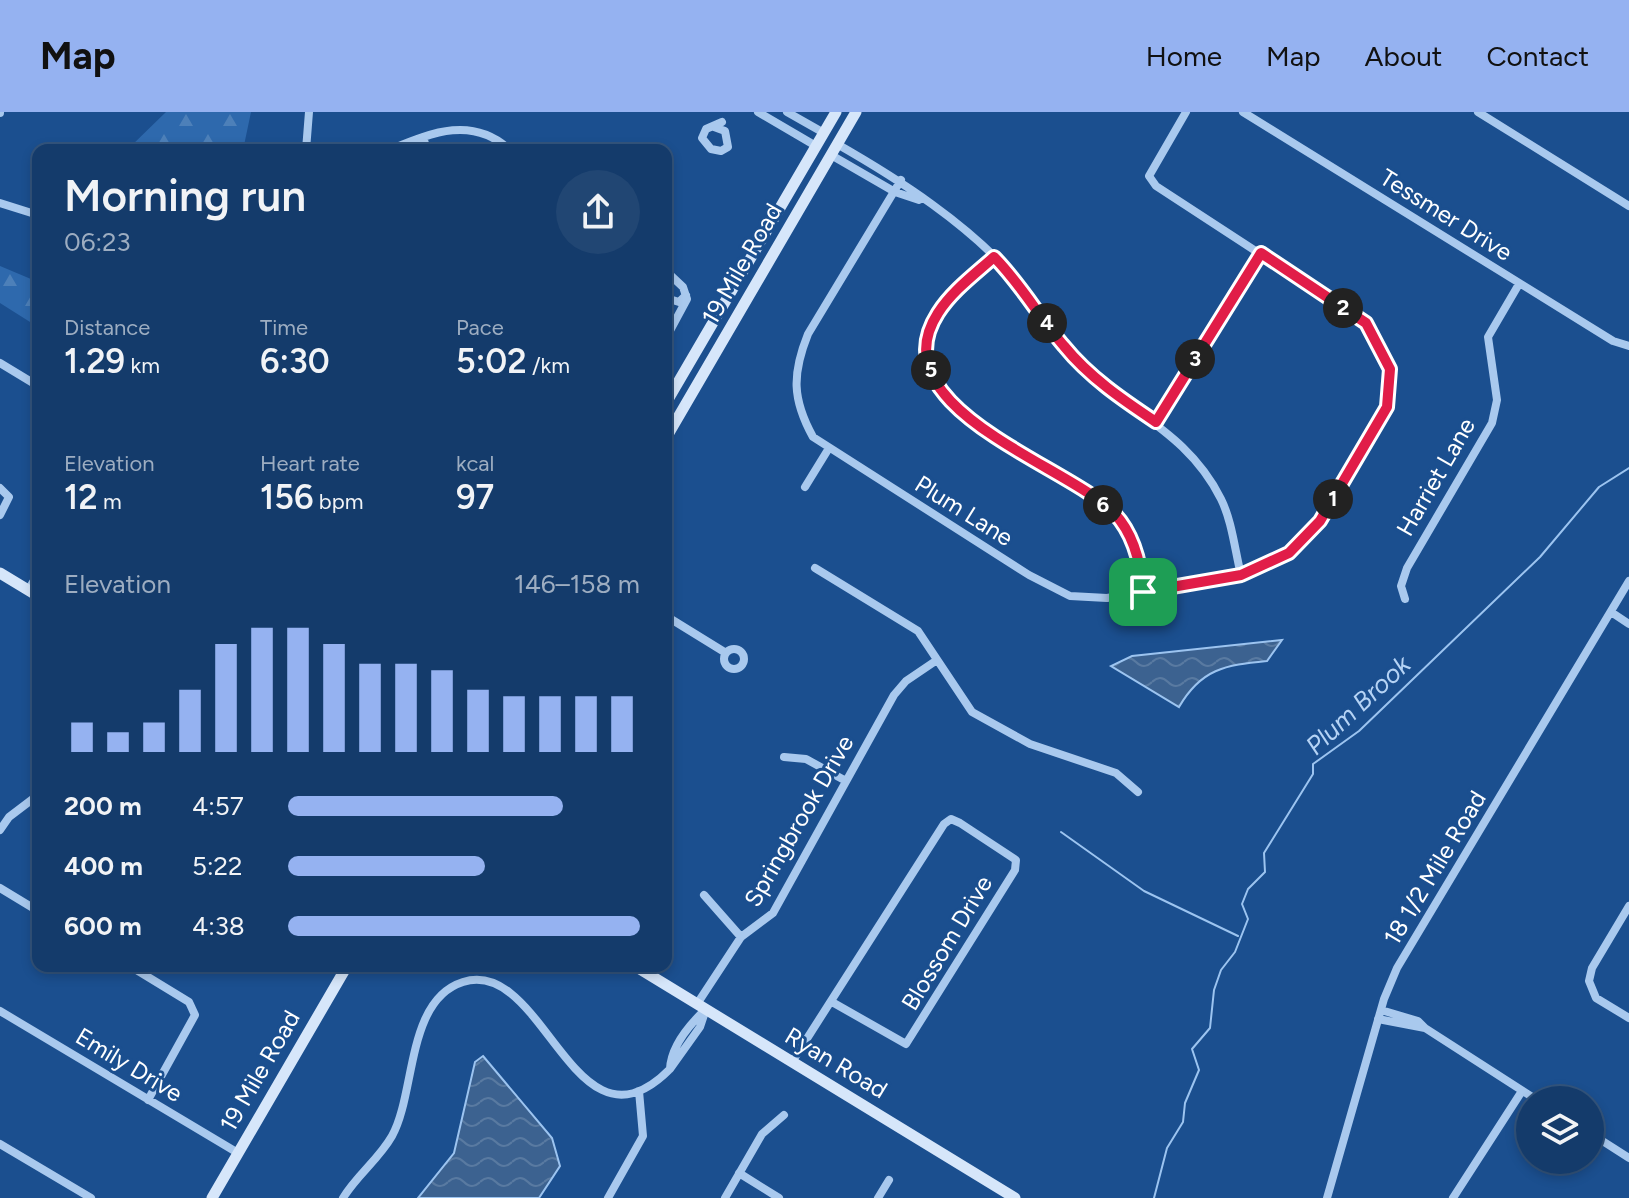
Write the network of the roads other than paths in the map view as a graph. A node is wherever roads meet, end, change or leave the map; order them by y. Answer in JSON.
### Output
{"nodes":[{"id":1,"x":309,"y":112,"type":"edge"},
{"id":2,"x":726,"y":112,"type":"edge"},
{"id":3,"x":758,"y":112,"type":"edge"},
{"id":4,"x":787,"y":112,"type":"edge"},
{"id":5,"x":836,"y":112,"type":"edge"},
{"id":6,"x":1186,"y":112,"type":"edge"},
{"id":7,"x":1243,"y":112,"type":"edge"},
{"id":8,"x":1478,"y":112,"type":"edge"},
{"id":9,"x":855,"y":113,"type":"edge"},
{"id":10,"x":724,"y":126,"type":"junction"},
{"id":11,"x":824,"y":133,"type":"junction"},
{"id":12,"x":423,"y":137,"type":"junction"},
{"id":13,"x":306,"y":144,"type":"edge"},
{"id":14,"x":405,"y":144,"type":"edge"},
{"id":15,"x":425,"y":144,"type":"edge"},
{"id":16,"x":502,"y":144,"type":"edge"},
{"id":17,"x":837,"y":144,"type":"junction"},
{"id":18,"x":816,"y":146,"type":"junction"},
{"id":19,"x":831,"y":155,"type":"junction"},
{"id":20,"x":901,"y":180,"type":"junction"},
{"id":21,"x":895,"y":192,"type":"junction"},
{"id":22,"x":924,"y":202,"type":"junction"},
{"id":23,"x":0,"y":203,"type":"edge"},
{"id":24,"x":1629,"y":206,"type":"edge"},
{"id":25,"x":32,"y":214,"type":"edge"},
{"id":26,"x":772,"y":221,"type":"junction"},
{"id":27,"x":784,"y":235,"type":"junction"},
{"id":28,"x":1261,"y":253,"type":"junction"},
{"id":29,"x":994,"y":257,"type":"junction"},
{"id":30,"x":672,"y":278,"type":"edge"},
{"id":31,"x":1519,"y":284,"type":"junction"},
{"id":32,"x":686,"y":295,"type":"junction"},
{"id":33,"x":672,"y":300,"type":"edge"},
{"id":34,"x":672,"y":301,"type":"edge"},
{"id":35,"x":683,"y":308,"type":"junction"},
{"id":36,"x":672,"y":327,"type":"edge"},
{"id":37,"x":1629,"y":346,"type":"edge"},
{"id":38,"x":0,"y":363,"type":"edge"},
{"id":39,"x":32,"y":382,"type":"edge"},
{"id":40,"x":672,"y":393,"type":"edge"},
{"id":41,"x":1156,"y":422,"type":"junction"},
{"id":42,"x":672,"y":428,"type":"edge"},
{"id":43,"x":829,"y":448,"type":"junction"},
{"id":44,"x":805,"y":487,"type":"dead end"},
{"id":45,"x":1,"y":488,"type":"edge"},
{"id":46,"x":0,"y":515,"type":"edge"},
{"id":47,"x":815,"y":568,"type":"dead end"},
{"id":48,"x":0,"y":573,"type":"edge"},
{"id":49,"x":1241,"y":575,"type":"junction"},
{"id":50,"x":1629,"y":581,"type":"edge"},
{"id":51,"x":32,"y":592,"type":"edge"},
{"id":52,"x":1143,"y":592,"type":"junction"},
{"id":53,"x":1405,"y":599,"type":"dead end"},
{"id":54,"x":1611,"y":612,"type":"junction"},
{"id":55,"x":672,"y":620,"type":"edge"},
{"id":56,"x":1629,"y":624,"type":"edge"},
{"id":57,"x":726,"y":653,"type":"dead end"},
{"id":58,"x":937,"y":660,"type":"junction"},
{"id":59,"x":784,"y":757,"type":"dead end"},
{"id":60,"x":846,"y":781,"type":"junction"},
{"id":61,"x":1138,"y":792,"type":"dead end"},
{"id":62,"x":32,"y":800,"type":"edge"},
{"id":63,"x":0,"y":830,"type":"edge"},
{"id":64,"x":0,"y":888,"type":"edge"},
{"id":65,"x":704,"y":895,"type":"dead end"},
{"id":66,"x":1629,"y":906,"type":"edge"},
{"id":67,"x":32,"y":907,"type":"edge"},
{"id":68,"x":741,"y":937,"type":"junction"},
{"id":69,"x":140,"y":972,"type":"edge"},
{"id":70,"x":344,"y":972,"type":"edge"},
{"id":71,"x":645,"y":972,"type":"edge"},
{"id":72,"x":832,"y":1002,"type":"junction"},
{"id":73,"x":701,"y":1007,"type":"junction"},
{"id":74,"x":0,"y":1011,"type":"edge"},
{"id":75,"x":1380,"y":1014,"type":"junction"},
{"id":76,"x":1629,"y":1018,"type":"edge"},
{"id":77,"x":792,"y":1062,"type":"junction"},
{"id":78,"x":1516,"y":1087,"type":"edge"},
{"id":79,"x":639,"y":1091,"type":"junction"},
{"id":80,"x":148,"y":1100,"type":"junction"},
{"id":81,"x":1516,"y":1100,"type":"edge"},
{"id":82,"x":784,"y":1115,"type":"dead end"},
{"id":83,"x":1604,"y":1142,"type":"edge"},
{"id":84,"x":0,"y":1144,"type":"edge"},
{"id":85,"x":238,"y":1153,"type":"junction"},
{"id":86,"x":1629,"y":1158,"type":"edge"},
{"id":87,"x":739,"y":1173,"type":"junction"},
{"id":88,"x":889,"y":1180,"type":"dead end"},
{"id":89,"x":218,"y":1196,"type":"edge"},
{"id":90,"x":1011,"y":1197,"type":"edge"},
{"id":91,"x":91,"y":1198,"type":"edge"},
{"id":92,"x":343,"y":1198,"type":"edge"},
{"id":93,"x":608,"y":1198,"type":"edge"},
{"id":94,"x":725,"y":1198,"type":"edge"},
{"id":95,"x":779,"y":1198,"type":"edge"},
{"id":96,"x":878,"y":1198,"type":"edge"},
{"id":97,"x":1327,"y":1198,"type":"edge"},
{"id":98,"x":1453,"y":1198,"type":"edge"}],
"edges":[{"from":1,"to":13,"type":"street"},
{"from":2,"to":10,"type":"street"},
{"from":3,"to":18,"type":"street"},
{"from":4,"to":11,"type":"street"},
{"from":5,"to":11,"type":"main road","name":"19 Mile Road"},
{"from":6,"to":28,"type":"street"},
{"from":7,"to":31,"type":"street","name":"Tessmer Drive"},
{"from":8,"to":24,"type":"street"},
{"from":9,"to":17,"type":"main road","name":"19 Mile Road"},
{"from":10,"to":10,"type":"street"},
{"from":11,"to":18,"type":"main road","name":"19 Mile Road"},
{"from":12,"to":14,"type":"street"},
{"from":12,"to":15,"type":"street"},
{"from":12,"to":16,"type":"street"},
{"from":17,"to":19,"type":"main road","name":"19 Mile Road"},
{"from":17,"to":20,"type":"street"},
{"from":18,"to":26,"type":"main road","name":"19 Mile Road"},
{"from":19,"to":21,"type":"street"},
{"from":19,"to":27,"type":"main road","name":"19 Mile Road"},
{"from":20,"to":21,"type":"street"},
{"from":20,"to":22,"type":"street"},
{"from":21,"to":22,"type":"street"},
{"from":21,"to":43,"type":"street","name":"Plum Lane"},
{"from":22,"to":29,"type":"street"},
{"from":23,"to":25,"type":"street"},
{"from":26,"to":27,"type":"main road"},
{"from":26,"to":40,"type":"main road","name":"19 Mile Road"},
{"from":27,"to":42,"type":"main road","name":"19 Mile Road"},
{"from":28,"to":41,"type":"street"},
{"from":28,"to":49,"type":"street","name":"Plum Lane"},
{"from":29,"to":41,"type":"street"},
{"from":29,"to":52,"type":"street"},
{"from":30,"to":32,"type":"street"},
{"from":31,"to":37,"type":"street","name":"Tessmer Drive"},
{"from":31,"to":53,"type":"street","name":"Harriet Lane"},
{"from":32,"to":33,"type":"street"},
{"from":32,"to":35,"type":"street"},
{"from":34,"to":35,"type":"street"},
{"from":35,"to":36,"type":"street"},
{"from":38,"to":39,"type":"street"},
{"from":41,"to":49,"type":"street"},
{"from":43,"to":44,"type":"street"},
{"from":43,"to":52,"type":"street","name":"Plum Lane"},
{"from":45,"to":46,"type":"street"},
{"from":47,"to":58,"type":"street"},
{"from":48,"to":51,"type":"main road"},
{"from":49,"to":52,"type":"street","name":"Plum Lane"},
{"from":50,"to":54,"type":"street","name":"18 1/2 Mile Road"},
{"from":54,"to":56,"type":"street"},
{"from":54,"to":75,"type":"street","name":"18 1/2 Mile Road"},
{"from":55,"to":57,"type":"street"},
{"from":58,"to":60,"type":"street","name":"Springbrook Drive"},
{"from":58,"to":61,"type":"street"},
{"from":59,"to":60,"type":"street"},
{"from":60,"to":68,"type":"street","name":"Springbrook Drive"},
{"from":62,"to":63,"type":"street"},
{"from":64,"to":67,"type":"street"},
{"from":65,"to":68,"type":"street"},
{"from":66,"to":76,"type":"street"},
{"from":68,"to":73,"type":"street","name":"Springbrook Drive"},
{"from":69,"to":80,"type":"street"},
{"from":70,"to":85,"type":"main road","name":"19 Mile Road"},
{"from":71,"to":73,"type":"main road","name":"Ryan Road"},
{"from":72,"to":72,"type":"street","name":"Blossom Drive"},
{"from":72,"to":77,"type":"street"},
{"from":73,"to":77,"type":"main road","name":"Ryan Road"},
{"from":73,"to":79,"type":"street","name":"Springbrook Drive"},
{"from":74,"to":80,"type":"street","name":"Emily Drive"},
{"from":75,"to":78,"type":"street"},
{"from":75,"to":97,"type":"street","name":"18 1/2 Mile Road"},
{"from":77,"to":90,"type":"main road","name":"Ryan Road"},
{"from":79,"to":92,"type":"street"},
{"from":79,"to":93,"type":"street"},
{"from":80,"to":85,"type":"street","name":"Emily Drive"},
{"from":81,"to":98,"type":"street"},
{"from":82,"to":87,"type":"street"},
{"from":83,"to":86,"type":"street"},
{"from":84,"to":91,"type":"street"},
{"from":85,"to":89,"type":"main road","name":"19 Mile Road"},
{"from":87,"to":94,"type":"street"},
{"from":87,"to":95,"type":"street"},
{"from":88,"to":96,"type":"street"}]}
